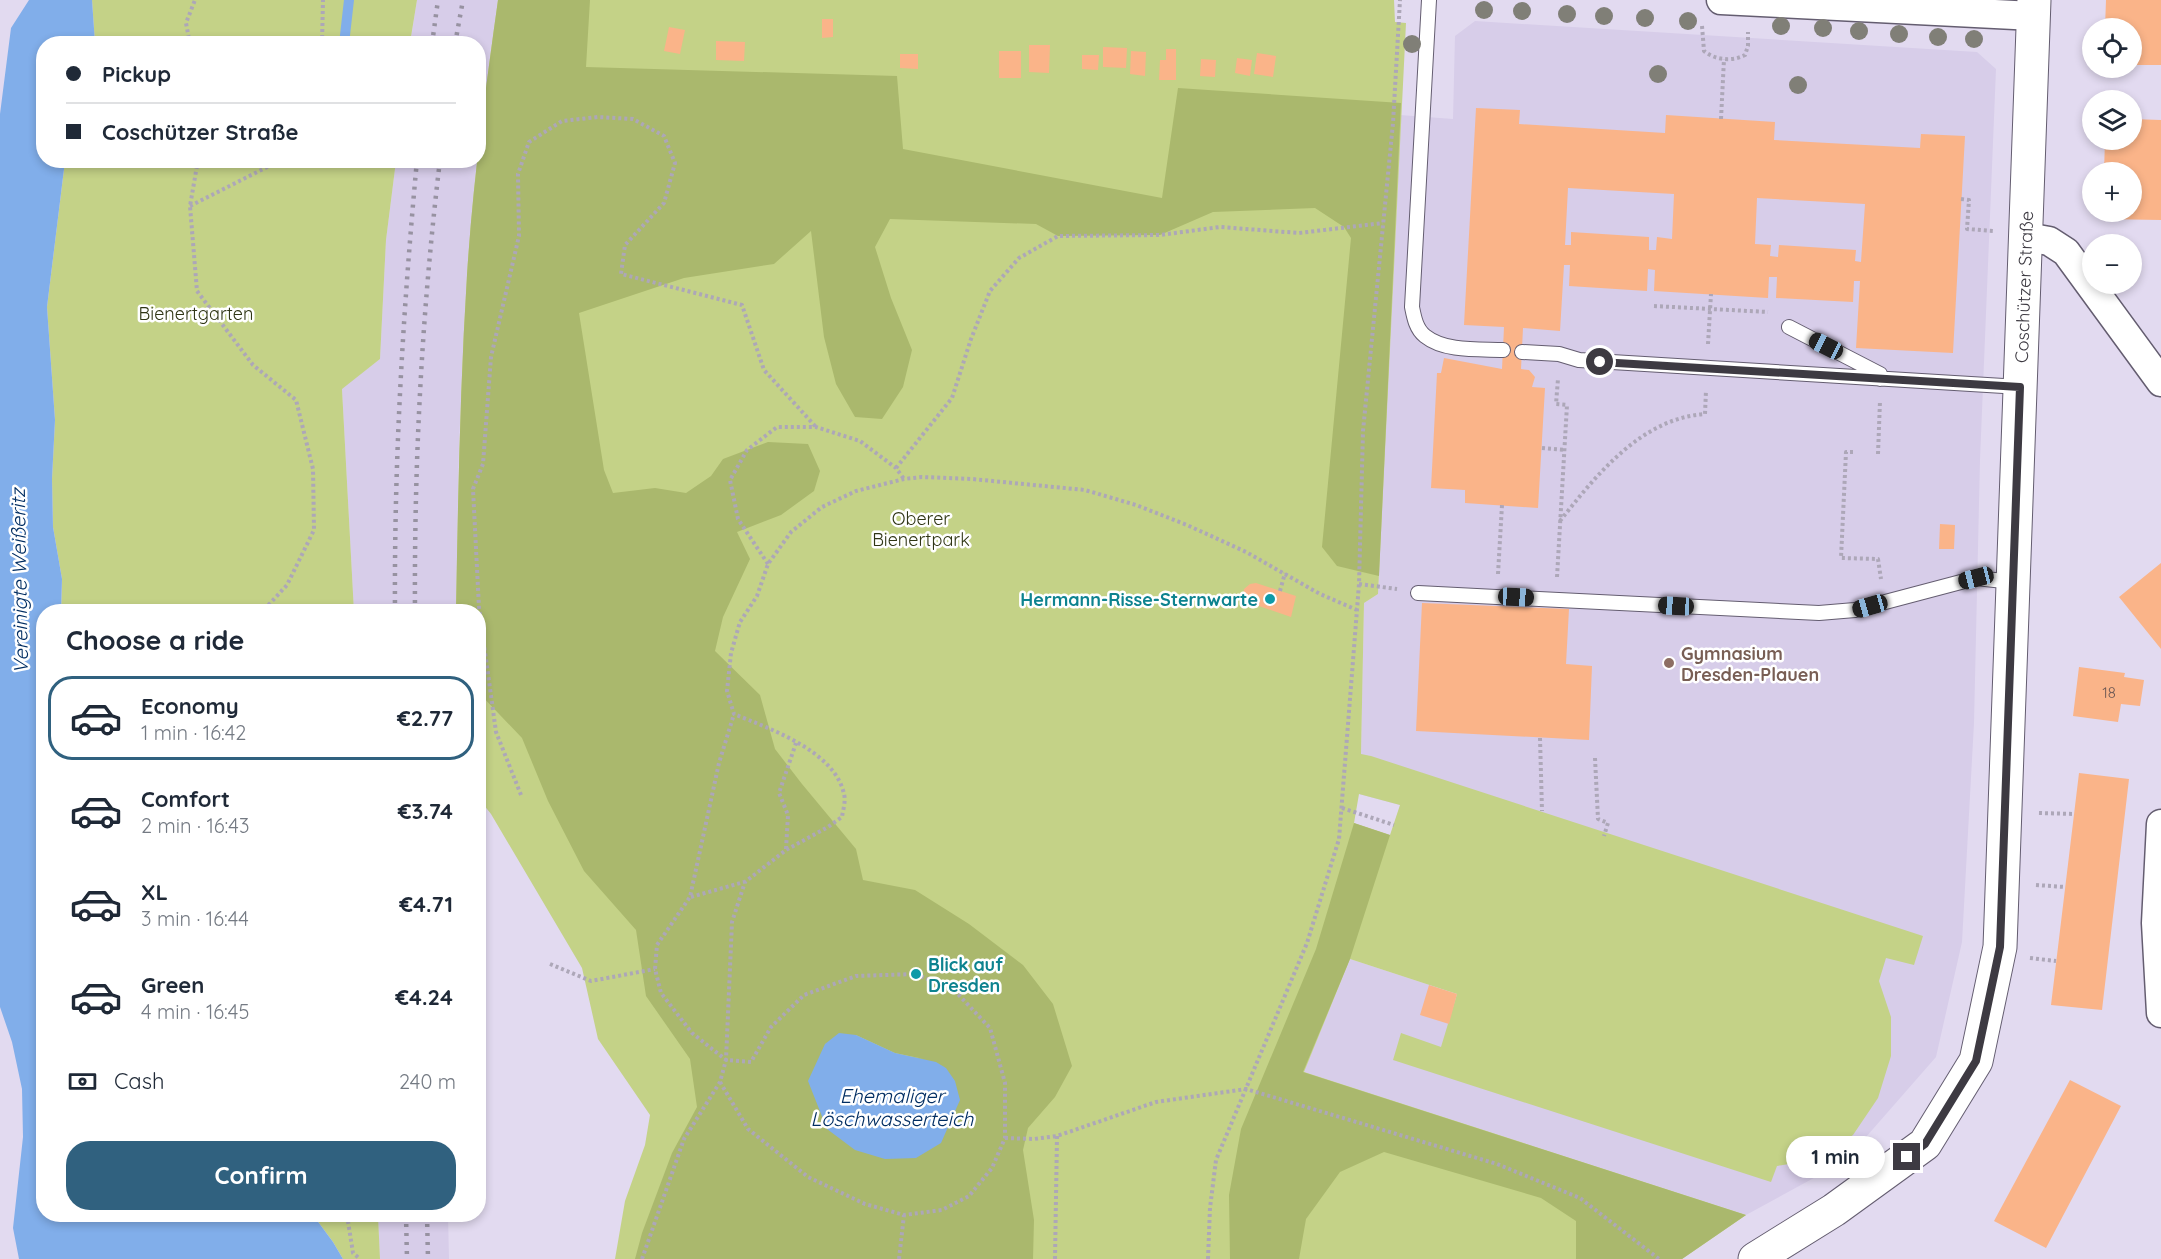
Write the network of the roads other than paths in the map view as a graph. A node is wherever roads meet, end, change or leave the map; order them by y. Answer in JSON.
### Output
{"nodes":[{"id":1,"x":1429,"y":0,"type":"edge"},
{"id":2,"x":1722,"y":0,"type":"edge"},
{"id":3,"x":2034,"y":8,"type":"edge"},
{"id":4,"x":2011,"y":234,"type":"junction"},
{"id":5,"x":1789,"y":327,"type":"dead end"},
{"id":6,"x":1503,"y":350,"type":"dead end"},
{"id":7,"x":1522,"y":352,"type":"dead end"},
{"id":8,"x":1880,"y":379,"type":"junction"},
{"id":9,"x":2161,"y":382,"type":"edge"},
{"id":10,"x":2020,"y":387,"type":"junction"},
{"id":11,"x":2013,"y":582,"type":"junction"},
{"id":12,"x":1418,"y":593,"type":"road end"},
{"id":13,"x":2161,"y":824,"type":"edge"},
{"id":14,"x":2161,"y":1013,"type":"edge"},
{"id":15,"x":1755,"y":1259,"type":"edge"}],
"edges":[{"from":1,"to":6,"type":"lane"},
{"from":2,"to":3,"type":"street"},
{"from":3,"to":4,"type":"street","name":"Coschützer Straße"},
{"from":4,"to":9,"type":"street"},
{"from":4,"to":10,"type":"street","name":"Coschützer Straße"},
{"from":5,"to":8,"type":"lane"},
{"from":7,"to":8,"type":"lane"},
{"from":8,"to":10,"type":"lane"},
{"from":10,"to":11,"type":"street","name":"Coschützer Straße"},
{"from":11,"to":12,"type":"lane"},
{"from":11,"to":15,"type":"street","name":"Coschützer Straße"},
{"from":13,"to":14,"type":"street"}]}
